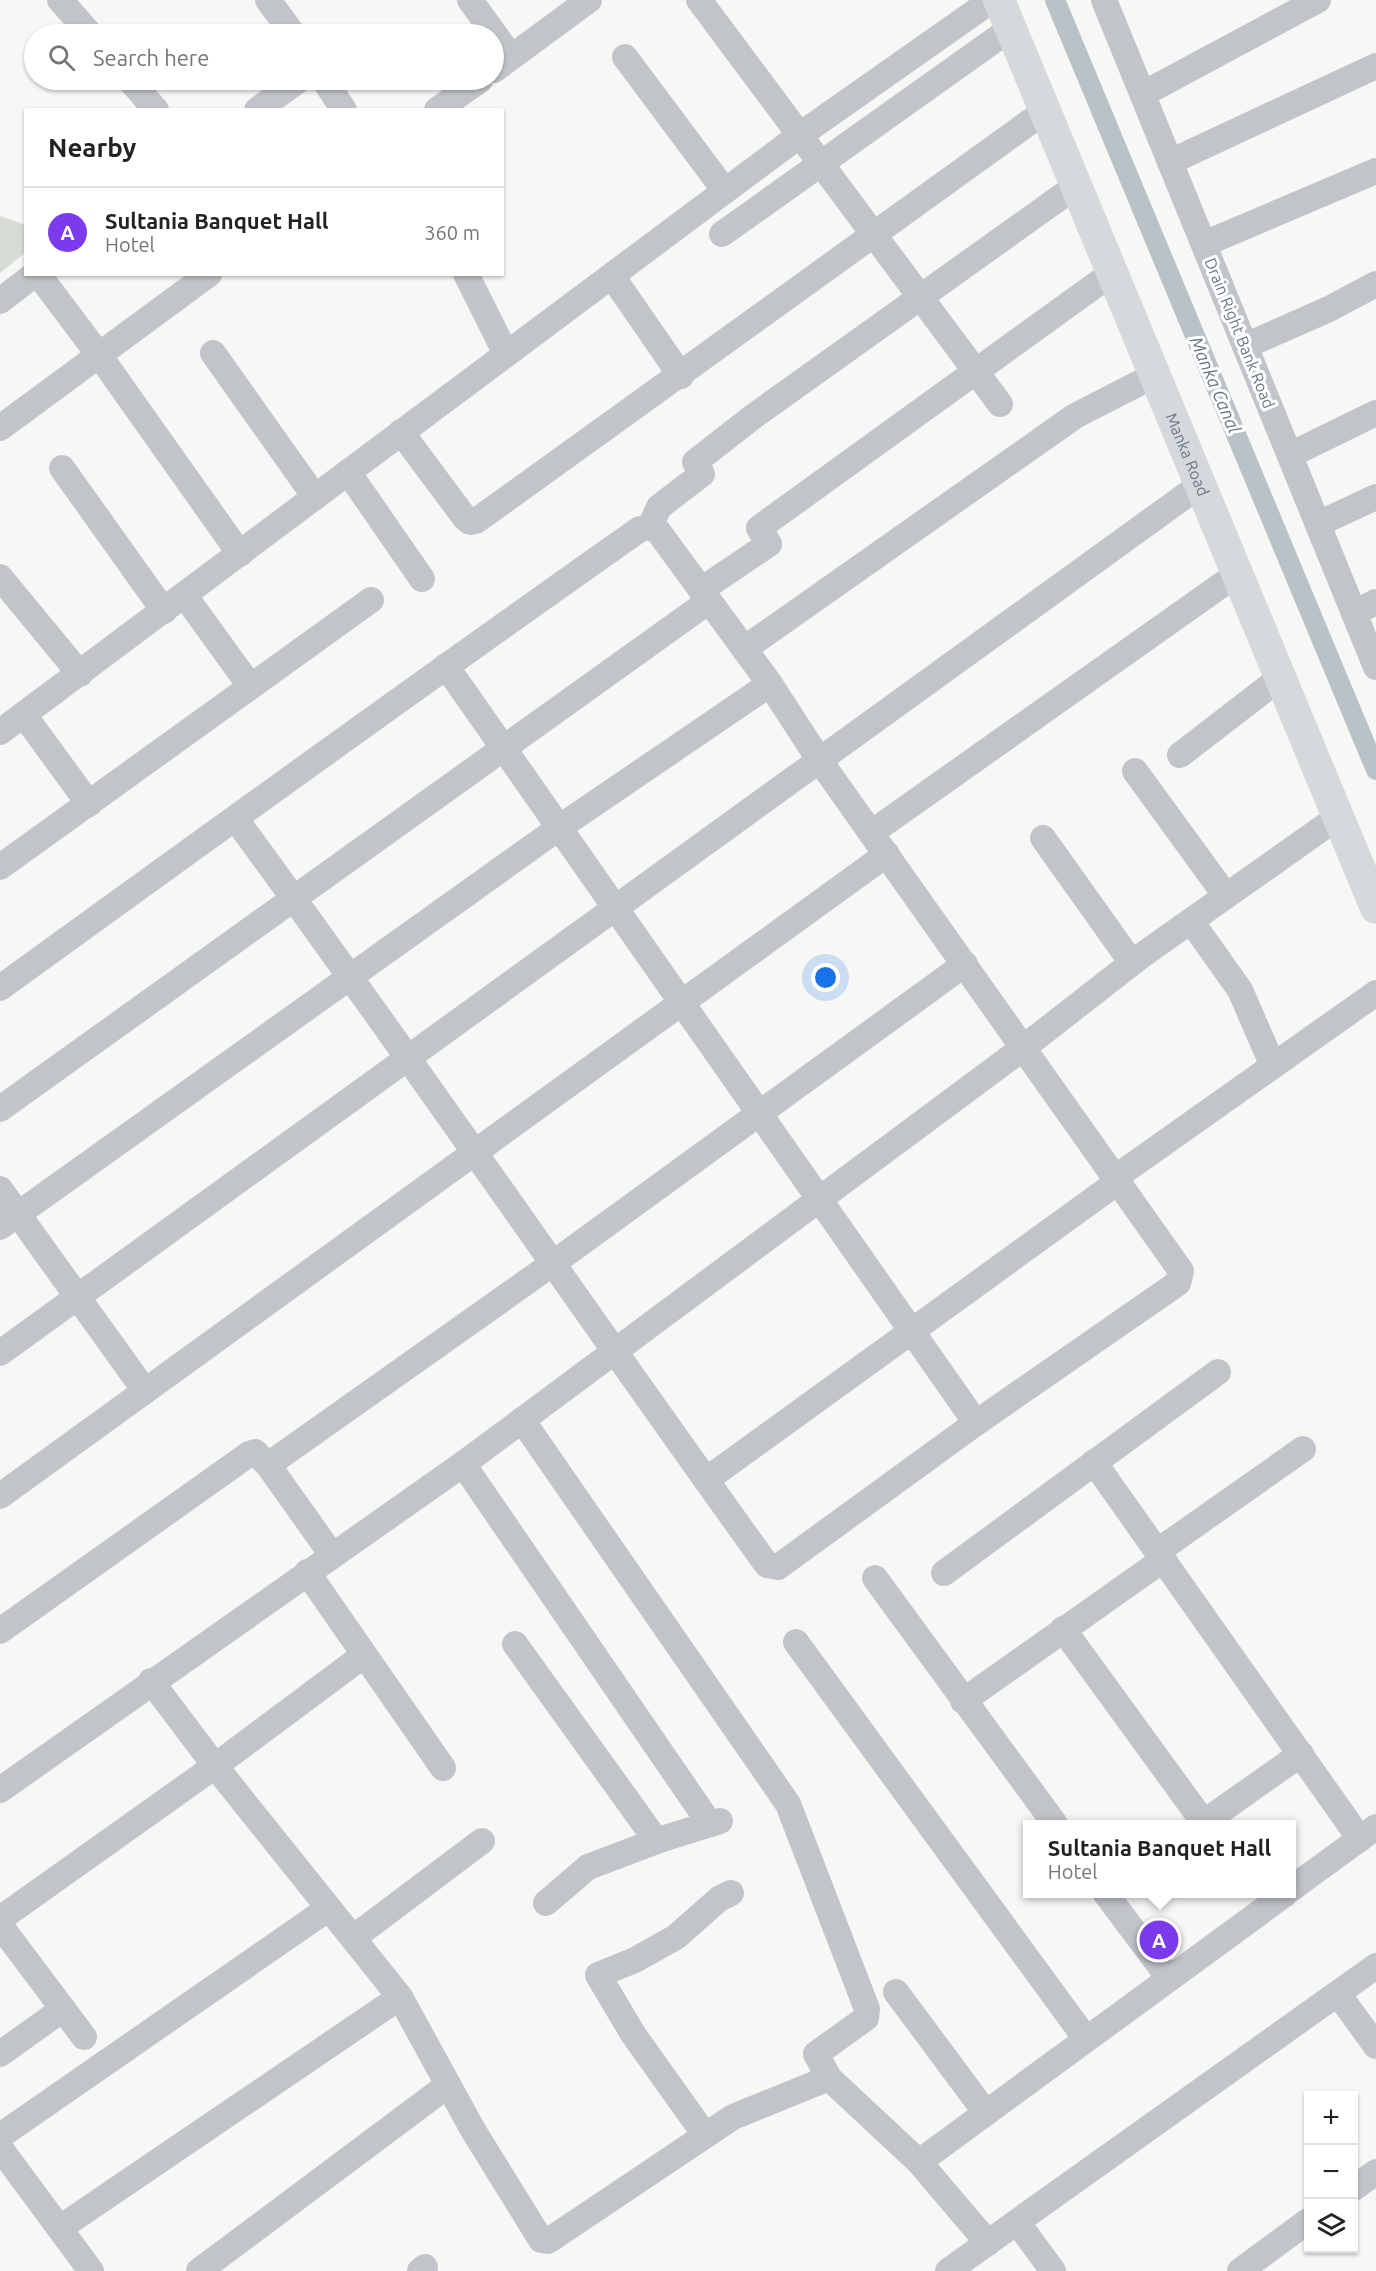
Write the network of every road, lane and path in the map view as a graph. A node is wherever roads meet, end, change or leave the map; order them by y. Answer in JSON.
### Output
{"nodes":[{"id":1,"x":60,"y":0,"type":"edge"},
{"id":2,"x":268,"y":0,"type":"edge"},
{"id":3,"x":470,"y":0,"type":"edge"},
{"id":4,"x":589,"y":0,"type":"edge"},
{"id":5,"x":699,"y":0,"type":"edge"},
{"id":6,"x":992,"y":0,"type":"edge"},
{"id":7,"x":999,"y":0,"type":"edge"},
{"id":8,"x":1104,"y":0,"type":"edge"},
{"id":9,"x":1318,"y":0,"type":"edge"},
{"id":10,"x":81,"y":24,"type":"edge"},
{"id":11,"x":286,"y":24,"type":"edge"},
{"id":12,"x":482,"y":24,"type":"edge"},
{"id":13,"x":1010,"y":29,"type":"junction"},
{"id":14,"x":625,"y":57,"type":"dead end"},
{"id":15,"x":504,"y":63,"type":"edge"},
{"id":16,"x":1376,"y":66,"type":"edge"},
{"id":17,"x":138,"y":90,"type":"edge"},
{"id":18,"x":285,"y":90,"type":"edge"},
{"id":19,"x":331,"y":90,"type":"edge"},
{"id":20,"x":466,"y":90,"type":"edge"},
{"id":21,"x":1143,"y":94,"type":"junction"},
{"id":22,"x":154,"y":108,"type":"edge"},
{"id":23,"x":260,"y":108,"type":"edge"},
{"id":24,"x":343,"y":108,"type":"edge"},
{"id":25,"x":440,"y":108,"type":"edge"},
{"id":26,"x":1045,"y":111,"type":"junction"},
{"id":27,"x":800,"y":135,"type":"junction"},
{"id":28,"x":1170,"y":162,"type":"junction"},
{"id":29,"x":821,"y":164,"type":"junction"},
{"id":30,"x":1376,"y":171,"type":"edge"},
{"id":31,"x":1076,"y":186,"type":"junction"},
{"id":32,"x":725,"y":191,"type":"junction"},
{"id":33,"x":722,"y":234,"type":"dead end"},
{"id":34,"x":875,"y":236,"type":"junction"},
{"id":35,"x":1204,"y":244,"type":"junction"},
{"id":36,"x":1113,"y":273,"type":"junction"},
{"id":37,"x":34,"y":276,"type":"edge"},
{"id":38,"x":39,"y":276,"type":"edge"},
{"id":39,"x":206,"y":276,"type":"edge"},
{"id":40,"x":467,"y":276,"type":"edge"},
{"id":41,"x":612,"y":276,"type":"junction"},
{"id":42,"x":1376,"y":284,"type":"edge"},
{"id":43,"x":920,"y":297,"type":"junction"},
{"id":44,"x":0,"y":301,"type":"edge"},
{"id":45,"x":1245,"y":346,"type":"junction"},
{"id":46,"x":213,"y":353,"type":"dead end"},
{"id":47,"x":506,"y":354,"type":"junction"},
{"id":48,"x":99,"y":355,"type":"junction"},
{"id":49,"x":976,"y":371,"type":"junction"},
{"id":50,"x":1155,"y":375,"type":"junction"},
{"id":51,"x":681,"y":376,"type":"junction"},
{"id":52,"x":1000,"y":404,"type":"dead end"},
{"id":53,"x":1376,"y":413,"type":"edge"},
{"id":54,"x":0,"y":428,"type":"edge"},
{"id":55,"x":401,"y":432,"type":"junction"},
{"id":56,"x":1290,"y":455,"type":"junction"},
{"id":57,"x":62,"y":468,"type":"dead end"},
{"id":58,"x":348,"y":472,"type":"junction"},
{"id":59,"x":1200,"y":485,"type":"junction"},
{"id":60,"x":315,"y":497,"type":"junction"},
{"id":61,"x":1376,"y":497,"type":"edge"},
{"id":62,"x":1318,"y":524,"type":"junction"},
{"id":63,"x":650,"y":527,"type":"junction"},
{"id":64,"x":240,"y":554,"type":"junction"},
{"id":65,"x":1237,"y":574,"type":"junction"},
{"id":66,"x":0,"y":577,"type":"edge"},
{"id":67,"x":422,"y":579,"type":"dead end"},
{"id":68,"x":185,"y":596,"type":"junction"},
{"id":69,"x":705,"y":596,"type":"junction"},
{"id":70,"x":371,"y":600,"type":"dead end"},
{"id":71,"x":1365,"y":608,"type":"edge"},
{"id":72,"x":164,"y":611,"type":"junction"},
{"id":73,"x":744,"y":649,"type":"junction"},
{"id":74,"x":446,"y":666,"type":"junction"},
{"id":75,"x":1376,"y":667,"type":"edge"},
{"id":76,"x":80,"y":674,"type":"junction"},
{"id":77,"x":1280,"y":678,"type":"junction"},
{"id":78,"x":770,"y":684,"type":"junction"},
{"id":79,"x":250,"y":686,"type":"junction"},
{"id":80,"x":24,"y":715,"type":"junction"},
{"id":81,"x":0,"y":732,"type":"edge"},
{"id":82,"x":505,"y":749,"type":"junction"},
{"id":83,"x":1180,"y":754,"type":"dead end"},
{"id":84,"x":819,"y":761,"type":"junction"},
{"id":85,"x":1135,"y":771,"type":"dead end"},
{"id":86,"x":89,"y":804,"type":"junction"},
{"id":87,"x":1338,"y":817,"type":"junction"},
{"id":88,"x":235,"y":818,"type":"junction"},
{"id":89,"x":560,"y":827,"type":"junction"},
{"id":90,"x":871,"y":833,"type":"junction"},
{"id":91,"x":1042,"y":838,"type":"dead end"},
{"id":92,"x":886,"y":855,"type":"junction"},
{"id":93,"x":1,"y":864,"type":"edge"},
{"id":94,"x":1226,"y":896,"type":"junction"},
{"id":95,"x":294,"y":899,"type":"junction"},
{"id":96,"x":617,"y":908,"type":"junction"},
{"id":97,"x":1376,"y":909,"type":"edge"},
{"id":98,"x":1191,"y":921,"type":"junction"},
{"id":99,"x":1132,"y":963,"type":"junction"},
{"id":100,"x":965,"y":964,"type":"junction"},
{"id":101,"x":350,"y":978,"type":"junction"},
{"id":102,"x":0,"y":988,"type":"edge"},
{"id":103,"x":1376,"y":993,"type":"edge"},
{"id":104,"x":683,"y":1003,"type":"junction"},
{"id":105,"x":1023,"y":1048,"type":"junction"},
{"id":106,"x":408,"y":1058,"type":"junction"},
{"id":107,"x":1273,"y":1066,"type":"junction"},
{"id":108,"x":0,"y":1109,"type":"edge"},
{"id":109,"x":760,"y":1115,"type":"junction"},
{"id":110,"x":474,"y":1151,"type":"junction"},
{"id":111,"x":1118,"y":1179,"type":"junction"},
{"id":112,"x":0,"y":1189,"type":"edge"},
{"id":113,"x":819,"y":1198,"type":"junction"},
{"id":114,"x":9,"y":1221,"type":"edge"},
{"id":115,"x":552,"y":1264,"type":"junction"},
{"id":116,"x":78,"y":1297,"type":"junction"},
{"id":117,"x":912,"y":1331,"type":"junction"},
{"id":118,"x":614,"y":1352,"type":"junction"},
{"id":119,"x":0,"y":1353,"type":"edge"},
{"id":120,"x":1218,"y":1372,"type":"dead end"},
{"id":121,"x":145,"y":1391,"type":"junction"},
{"id":122,"x":522,"y":1420,"type":"junction"},
{"id":123,"x":976,"y":1423,"type":"junction"},
{"id":124,"x":1303,"y":1449,"type":"dead end"},
{"id":125,"x":1094,"y":1462,"type":"junction"},
{"id":126,"x":463,"y":1464,"type":"junction"},
{"id":127,"x":268,"y":1465,"type":"junction"},
{"id":128,"x":706,"y":1480,"type":"junction"},
{"id":129,"x":0,"y":1496,"type":"edge"},
{"id":130,"x":332,"y":1555,"type":"junction"},
{"id":131,"x":1161,"y":1555,"type":"junction"},
{"id":132,"x":307,"y":1572,"type":"junction"},
{"id":133,"x":944,"y":1573,"type":"dead end"},
{"id":134,"x":875,"y":1578,"type":"dead end"},
{"id":135,"x":1063,"y":1629,"type":"junction"},
{"id":136,"x":0,"y":1631,"type":"edge"},
{"id":137,"x":796,"y":1642,"type":"dead end"},
{"id":138,"x":515,"y":1644,"type":"dead end"},
{"id":139,"x":364,"y":1654,"type":"junction"},
{"id":140,"x":151,"y":1681,"type":"junction"},
{"id":141,"x":963,"y":1701,"type":"junction"},
{"id":142,"x":1301,"y":1754,"type":"junction"},
{"id":143,"x":215,"y":1766,"type":"junction"},
{"id":144,"x":443,"y":1768,"type":"dead end"},
{"id":145,"x":0,"y":1790,"type":"edge"},
{"id":146,"x":1052,"y":1820,"type":"edge"},
{"id":147,"x":1368,"y":1833,"type":"edge"},
{"id":148,"x":662,"y":1839,"type":"junction"},
{"id":149,"x":482,"y":1841,"type":"dead end"},
{"id":150,"x":1296,"y":1885,"type":"edge"},
{"id":151,"x":731,"y":1893,"type":"dead end"},
{"id":152,"x":1110,"y":1898,"type":"edge"},
{"id":153,"x":1278,"y":1898,"type":"edge"},
{"id":154,"x":546,"y":1903,"type":"dead end"},
{"id":155,"x":329,"y":1908,"type":"junction"},
{"id":156,"x":0,"y":1919,"type":"edge"},
{"id":157,"x":0,"y":1925,"type":"edge"},
{"id":158,"x":353,"y":1938,"type":"junction"},
{"id":159,"x":1376,"y":1966,"type":"edge"},
{"id":160,"x":1170,"y":1978,"type":"junction"},
{"id":161,"x":896,"y":1992,"type":"dead end"},
{"id":162,"x":1338,"y":1994,"type":"junction"},
{"id":163,"x":400,"y":1997,"type":"junction"},
{"id":164,"x":63,"y":2008,"type":"junction"},
{"id":165,"x":84,"y":2037,"type":"dead end"},
{"id":166,"x":1086,"y":2039,"type":"junction"},
{"id":167,"x":1376,"y":2046,"type":"edge"},
{"id":168,"x":0,"y":2054,"type":"edge"},
{"id":169,"x":829,"y":2078,"type":"junction"},
{"id":170,"x":448,"y":2085,"type":"junction"},
{"id":171,"x":986,"y":2113,"type":"junction"},
{"id":172,"x":705,"y":2135,"type":"junction"},
{"id":173,"x":0,"y":2136,"type":"edge"},
{"id":174,"x":0,"y":2148,"type":"edge"},
{"id":175,"x":919,"y":2162,"type":"junction"},
{"id":176,"x":1376,"y":2172,"type":"edge"},
{"id":177,"x":1358,"y":2185,"type":"edge"},
{"id":178,"x":1017,"y":2222,"type":"junction"},
{"id":179,"x":1304,"y":2224,"type":"edge"},
{"id":180,"x":60,"y":2228,"type":"junction"},
{"id":181,"x":988,"y":2243,"type":"junction"},
{"id":182,"x":91,"y":2271,"type":"edge"},
{"id":183,"x":199,"y":2271,"type":"edge"},
{"id":184,"x":948,"y":2271,"type":"edge"},
{"id":185,"x":1053,"y":2271,"type":"edge"},
{"id":186,"x":1240,"y":2271,"type":"edge"}],
"edges":[{"from":1,"to":10,"type":"street"},
{"from":2,"to":11,"type":"street"},
{"from":3,"to":12,"type":"street"},
{"from":4,"to":15,"type":"street"},
{"from":5,"to":27,"type":"street"},
{"from":6,"to":27,"type":"street"},
{"from":7,"to":13,"type":"main road","name":"Manka Road"},
{"from":8,"to":21,"type":"street","name":"Drain Right Bank Road"},
{"from":9,"to":21,"type":"street"},
{"from":13,"to":26,"type":"main road","name":"Manka Road"},
{"from":13,"to":29,"type":"street"},
{"from":14,"to":32,"type":"street"},
{"from":16,"to":28,"type":"street"},
{"from":17,"to":22,"type":"street"},
{"from":18,"to":23,"type":"street"},
{"from":19,"to":24,"type":"street"},
{"from":20,"to":25,"type":"street"},
{"from":21,"to":28,"type":"street","name":"Drain Right Bank Road"},
{"from":26,"to":31,"type":"main road","name":"Manka Road"},
{"from":26,"to":34,"type":"street"},
{"from":27,"to":29,"type":"street"},
{"from":27,"to":32,"type":"street"},
{"from":28,"to":35,"type":"street","name":"Drain Right Bank Road"},
{"from":29,"to":33,"type":"street"},
{"from":29,"to":34,"type":"street"},
{"from":30,"to":35,"type":"street"},
{"from":31,"to":36,"type":"main road","name":"Manka Road"},
{"from":31,"to":43,"type":"street"},
{"from":32,"to":41,"type":"street"},
{"from":34,"to":43,"type":"street"},
{"from":34,"to":51,"type":"street"},
{"from":35,"to":45,"type":"street","name":"Drain Right Bank Road"},
{"from":36,"to":49,"type":"street"},
{"from":36,"to":50,"type":"main road","name":"Manka Road"},
{"from":37,"to":44,"type":"street"},
{"from":38,"to":48,"type":"street"},
{"from":39,"to":48,"type":"street"},
{"from":40,"to":47,"type":"street"},
{"from":41,"to":47,"type":"street"},
{"from":41,"to":51,"type":"street"},
{"from":42,"to":45,"type":"street"},
{"from":43,"to":49,"type":"street"},
{"from":43,"to":63,"type":"street"},
{"from":45,"to":56,"type":"street","name":"Drain Right Bank Road"},
{"from":46,"to":60,"type":"street"},
{"from":47,"to":55,"type":"street"},
{"from":48,"to":54,"type":"street"},
{"from":48,"to":64,"type":"street"},
{"from":49,"to":52,"type":"street"},
{"from":49,"to":69,"type":"street"},
{"from":50,"to":59,"type":"main road","name":"Manka Road"},
{"from":50,"to":73,"type":"street"},
{"from":51,"to":55,"type":"street"},
{"from":53,"to":56,"type":"street"},
{"from":55,"to":58,"type":"street"},
{"from":56,"to":62,"type":"street","name":"Drain Right Bank Road"},
{"from":57,"to":72,"type":"street"},
{"from":58,"to":60,"type":"street"},
{"from":58,"to":67,"type":"street"},
{"from":59,"to":65,"type":"main road","name":"Manka Road"},
{"from":59,"to":84,"type":"street"},
{"from":60,"to":64,"type":"street"},
{"from":61,"to":62,"type":"street"},
{"from":62,"to":71,"type":"street","name":"Drain Right Bank Road"},
{"from":63,"to":69,"type":"street"},
{"from":63,"to":74,"type":"street"},
{"from":64,"to":68,"type":"street"},
{"from":65,"to":77,"type":"main road","name":"Manka Road"},
{"from":65,"to":90,"type":"street"},
{"from":66,"to":76,"type":"street"},
{"from":68,"to":72,"type":"street"},
{"from":68,"to":79,"type":"street"},
{"from":69,"to":73,"type":"street"},
{"from":69,"to":82,"type":"street"},
{"from":70,"to":79,"type":"street"},
{"from":71,"to":75,"type":"street","name":"Drain Right Bank Road"},
{"from":72,"to":76,"type":"street"},
{"from":73,"to":78,"type":"street"},
{"from":74,"to":82,"type":"street"},
{"from":74,"to":88,"type":"street"},
{"from":76,"to":80,"type":"street"},
{"from":77,"to":83,"type":"street"},
{"from":77,"to":87,"type":"main road","name":"Manka Road"},
{"from":78,"to":84,"type":"street"},
{"from":78,"to":89,"type":"street"},
{"from":79,"to":86,"type":"street"},
{"from":80,"to":81,"type":"street"},
{"from":80,"to":86,"type":"street"},
{"from":82,"to":89,"type":"street"},
{"from":82,"to":95,"type":"street"},
{"from":84,"to":90,"type":"street"},
{"from":84,"to":96,"type":"street"},
{"from":85,"to":94,"type":"street"},
{"from":86,"to":93,"type":"street"},
{"from":87,"to":94,"type":"street"},
{"from":87,"to":97,"type":"main road","name":"Manka Road"},
{"from":88,"to":95,"type":"street"},
{"from":88,"to":102,"type":"street"},
{"from":89,"to":96,"type":"street"},
{"from":89,"to":101,"type":"street"},
{"from":90,"to":92,"type":"street"},
{"from":91,"to":99,"type":"street"},
{"from":92,"to":100,"type":"street"},
{"from":92,"to":104,"type":"street"},
{"from":94,"to":98,"type":"street"},
{"from":95,"to":101,"type":"street"},
{"from":95,"to":108,"type":"street"},
{"from":96,"to":104,"type":"street"},
{"from":96,"to":106,"type":"street"},
{"from":98,"to":99,"type":"street"},
{"from":98,"to":107,"type":"street"},
{"from":99,"to":105,"type":"street"},
{"from":100,"to":105,"type":"street"},
{"from":100,"to":109,"type":"street"},
{"from":101,"to":106,"type":"street"},
{"from":101,"to":114,"type":"street"},
{"from":103,"to":107,"type":"street"},
{"from":104,"to":109,"type":"street"},
{"from":104,"to":110,"type":"street"},
{"from":105,"to":111,"type":"street"},
{"from":105,"to":113,"type":"street"},
{"from":106,"to":110,"type":"street"},
{"from":106,"to":116,"type":"street"},
{"from":107,"to":111,"type":"street"},
{"from":109,"to":113,"type":"street"},
{"from":109,"to":115,"type":"street"},
{"from":110,"to":115,"type":"street"},
{"from":110,"to":121,"type":"street"},
{"from":111,"to":117,"type":"street"},
{"from":111,"to":123,"type":"street"},
{"from":112,"to":114,"type":"street"},
{"from":113,"to":117,"type":"street"},
{"from":113,"to":118,"type":"street"},
{"from":114,"to":116,"type":"street"},
{"from":115,"to":118,"type":"street"},
{"from":115,"to":127,"type":"street"},
{"from":116,"to":119,"type":"street"},
{"from":116,"to":121,"type":"street"},
{"from":117,"to":123,"type":"street"},
{"from":117,"to":128,"type":"street"},
{"from":118,"to":122,"type":"street"},
{"from":118,"to":128,"type":"street"},
{"from":120,"to":125,"type":"street"},
{"from":121,"to":129,"type":"street"},
{"from":122,"to":126,"type":"street"},
{"from":122,"to":169,"type":"street"},
{"from":123,"to":128,"type":"street"},
{"from":124,"to":131,"type":"street"},
{"from":125,"to":131,"type":"street"},
{"from":125,"to":133,"type":"street"},
{"from":126,"to":130,"type":"street"},
{"from":126,"to":148,"type":"street"},
{"from":127,"to":130,"type":"street"},
{"from":127,"to":136,"type":"street"},
{"from":130,"to":132,"type":"street"},
{"from":131,"to":135,"type":"street"},
{"from":131,"to":142,"type":"street"},
{"from":132,"to":139,"type":"street"},
{"from":132,"to":140,"type":"street"},
{"from":134,"to":141,"type":"street"},
{"from":135,"to":141,"type":"street"},
{"from":135,"to":142,"type":"street"},
{"from":137,"to":166,"type":"street"},
{"from":138,"to":148,"type":"street"},
{"from":139,"to":143,"type":"street"},
{"from":139,"to":144,"type":"street"},
{"from":140,"to":143,"type":"street"},
{"from":140,"to":145,"type":"street"},
{"from":141,"to":146,"type":"street"},
{"from":142,"to":147,"type":"street"},
{"from":143,"to":155,"type":"street"},
{"from":143,"to":156,"type":"street"},
{"from":147,"to":150,"type":"street"},
{"from":148,"to":154,"type":"street"},
{"from":149,"to":158,"type":"street"},
{"from":151,"to":172,"type":"street"},
{"from":152,"to":160,"type":"street"},
{"from":153,"to":160,"type":"street"},
{"from":155,"to":158,"type":"street"},
{"from":155,"to":173,"type":"street"},
{"from":157,"to":164,"type":"street"},
{"from":158,"to":163,"type":"street"},
{"from":159,"to":162,"type":"street"},
{"from":160,"to":166,"type":"street"},
{"from":161,"to":171,"type":"street"},
{"from":162,"to":167,"type":"street"},
{"from":162,"to":178,"type":"street"},
{"from":163,"to":170,"type":"street"},
{"from":163,"to":180,"type":"street"},
{"from":164,"to":165,"type":"street"},
{"from":164,"to":168,"type":"street"},
{"from":166,"to":171,"type":"street"},
{"from":169,"to":172,"type":"street"},
{"from":169,"to":175,"type":"street"},
{"from":170,"to":172,"type":"street"},
{"from":170,"to":183,"type":"street"},
{"from":171,"to":175,"type":"street"},
{"from":174,"to":180,"type":"street"},
{"from":175,"to":181,"type":"street"},
{"from":176,"to":177,"type":"street"},
{"from":178,"to":181,"type":"street"},
{"from":178,"to":185,"type":"street"},
{"from":179,"to":186,"type":"street"},
{"from":180,"to":182,"type":"street"},
{"from":181,"to":184,"type":"street"}]}
